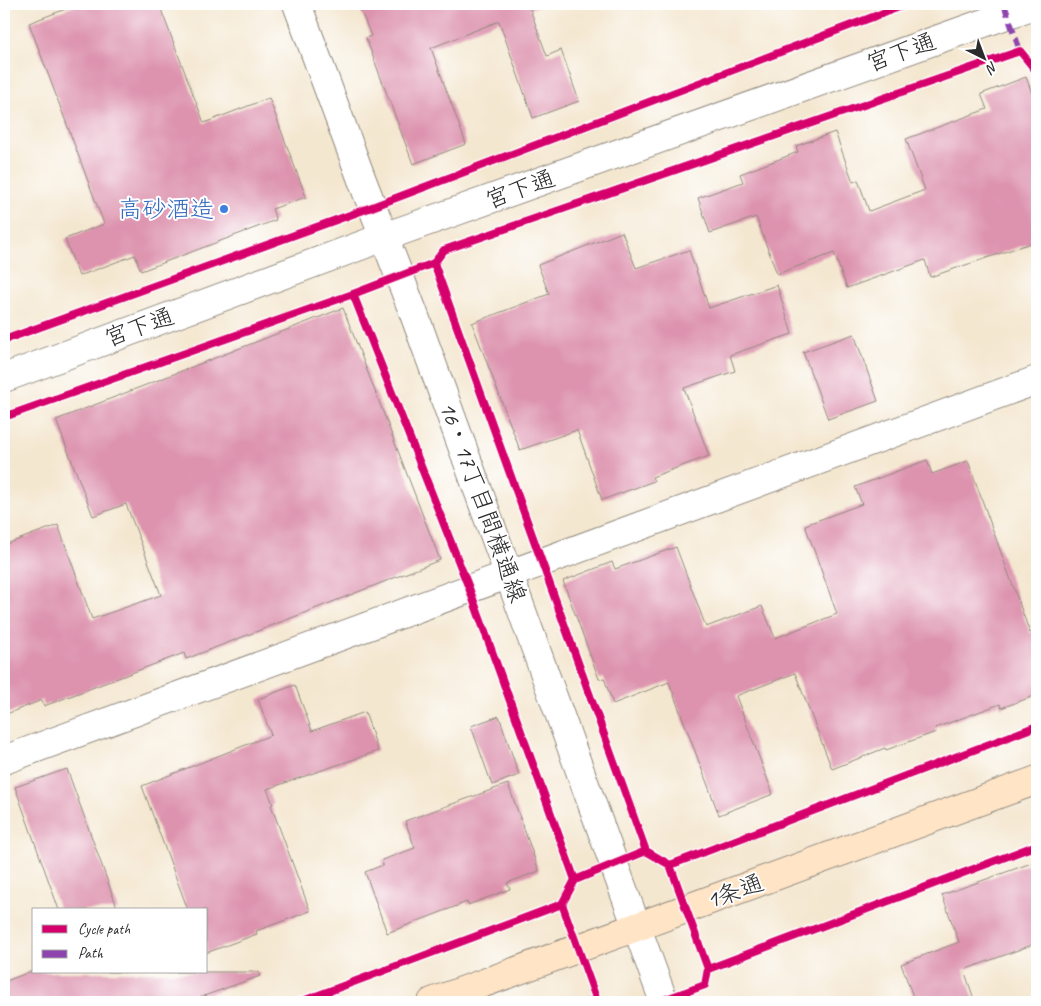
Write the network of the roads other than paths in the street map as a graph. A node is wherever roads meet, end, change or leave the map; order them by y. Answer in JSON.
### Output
{"nodes":[{"id":1,"x":297,"y":4,"type":"edge"},
{"id":2,"x":1037,"y":4,"type":"edge"},
{"id":3,"x":384,"y":237,"type":"junction"},
{"id":4,"x":4,"y":378,"type":"edge"},
{"id":5,"x":1037,"y":380,"type":"edge"},
{"id":6,"x":509,"y":574,"type":"junction"},
{"id":7,"x":4,"y":760,"type":"edge"},
{"id":8,"x":1037,"y":780,"type":"edge"},
{"id":9,"x":638,"y":927,"type":"junction"},
{"id":10,"x":432,"y":1002,"type":"edge"},
{"id":11,"x":664,"y":1002,"type":"edge"}],
"edges":[{"from":1,"to":3,"type":"street","name":"16・17丁目間横通線"},
{"from":2,"to":3,"type":"street","name":"宮下通"},
{"from":3,"to":4,"type":"street","name":"宮下通"},
{"from":3,"to":6,"type":"street","name":"16・17丁目間横通線"},
{"from":5,"to":6,"type":"street"},
{"from":6,"to":7,"type":"street"},
{"from":6,"to":9,"type":"street","name":"16・17丁目間横通線"},
{"from":8,"to":9,"type":"main road","name":"1条通"},
{"from":9,"to":10,"type":"main road","name":"1条通"},
{"from":9,"to":11,"type":"street","name":"16・17丁目間横通線"}]}
